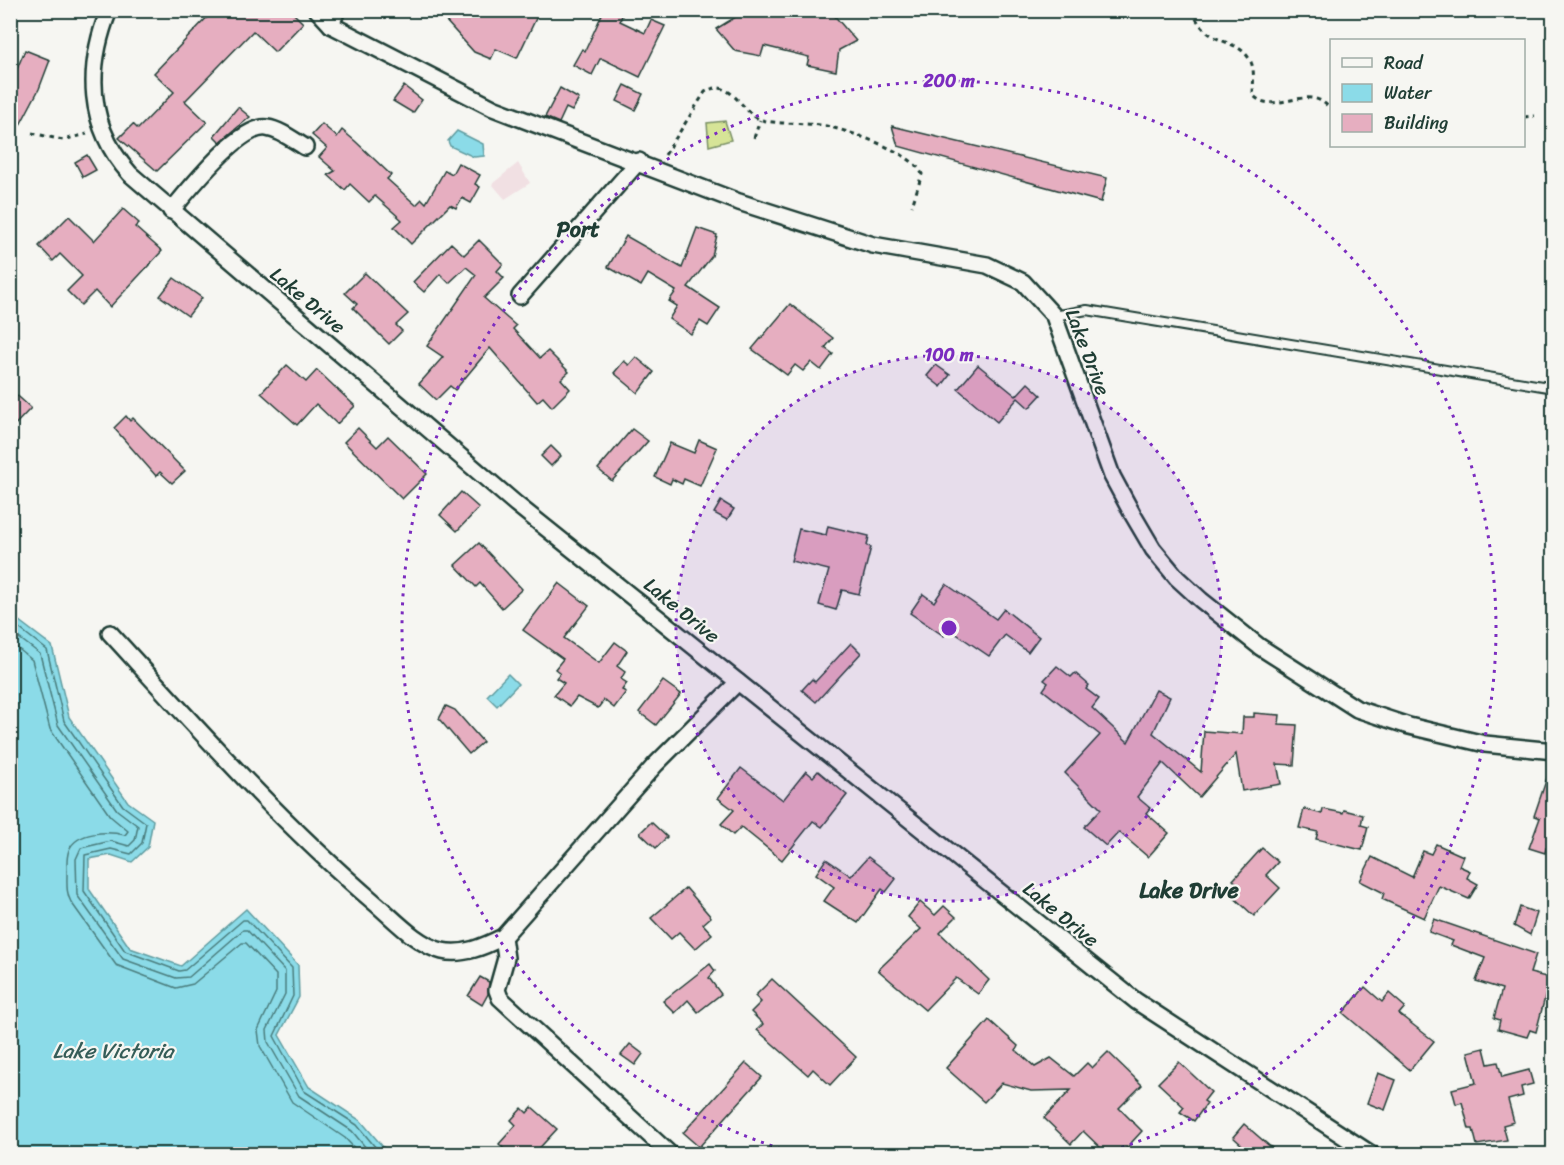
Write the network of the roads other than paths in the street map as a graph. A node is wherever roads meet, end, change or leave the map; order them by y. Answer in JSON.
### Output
{"nodes":[{"id":1,"x":110,"y":10,"type":"edge"},
{"id":2,"x":317,"y":10,"type":"edge"},
{"id":3,"x":334,"y":18,"type":"edge"},
{"id":4,"x":305,"y":147,"type":"dead end"},
{"id":5,"x":639,"y":161,"type":"junction"},
{"id":6,"x":171,"y":212,"type":"junction"},
{"id":7,"x":520,"y":296,"type":"dead end"},
{"id":8,"x":1054,"y":316,"type":"junction"},
{"id":9,"x":1554,"y":388,"type":"edge"},
{"id":10,"x":110,"y":633,"type":"dead end"},
{"id":11,"x":738,"y":682,"type":"junction"},
{"id":12,"x":1554,"y":751,"type":"edge"},
{"id":13,"x":503,"y":937,"type":"junction"},
{"id":14,"x":670,"y":1155,"type":"edge"},
{"id":15,"x":1371,"y":1155,"type":"edge"}],
"edges":[{"from":1,"to":6,"type":"street","name":"Lake Drive"},
{"from":2,"to":3,"type":"street","name":"Lake Drive"},
{"from":3,"to":5,"type":"street","name":"Lake Drive"},
{"from":4,"to":6,"type":"street"},
{"from":5,"to":7,"type":"street"},
{"from":5,"to":8,"type":"street","name":"Lake Drive"},
{"from":6,"to":11,"type":"street","name":"Lake Drive"},
{"from":8,"to":9,"type":"lane"},
{"from":8,"to":12,"type":"street","name":"Lake Drive"},
{"from":10,"to":13,"type":"street"},
{"from":11,"to":13,"type":"street"},
{"from":11,"to":15,"type":"street","name":"Lake Drive"},
{"from":13,"to":14,"type":"street"}]}
